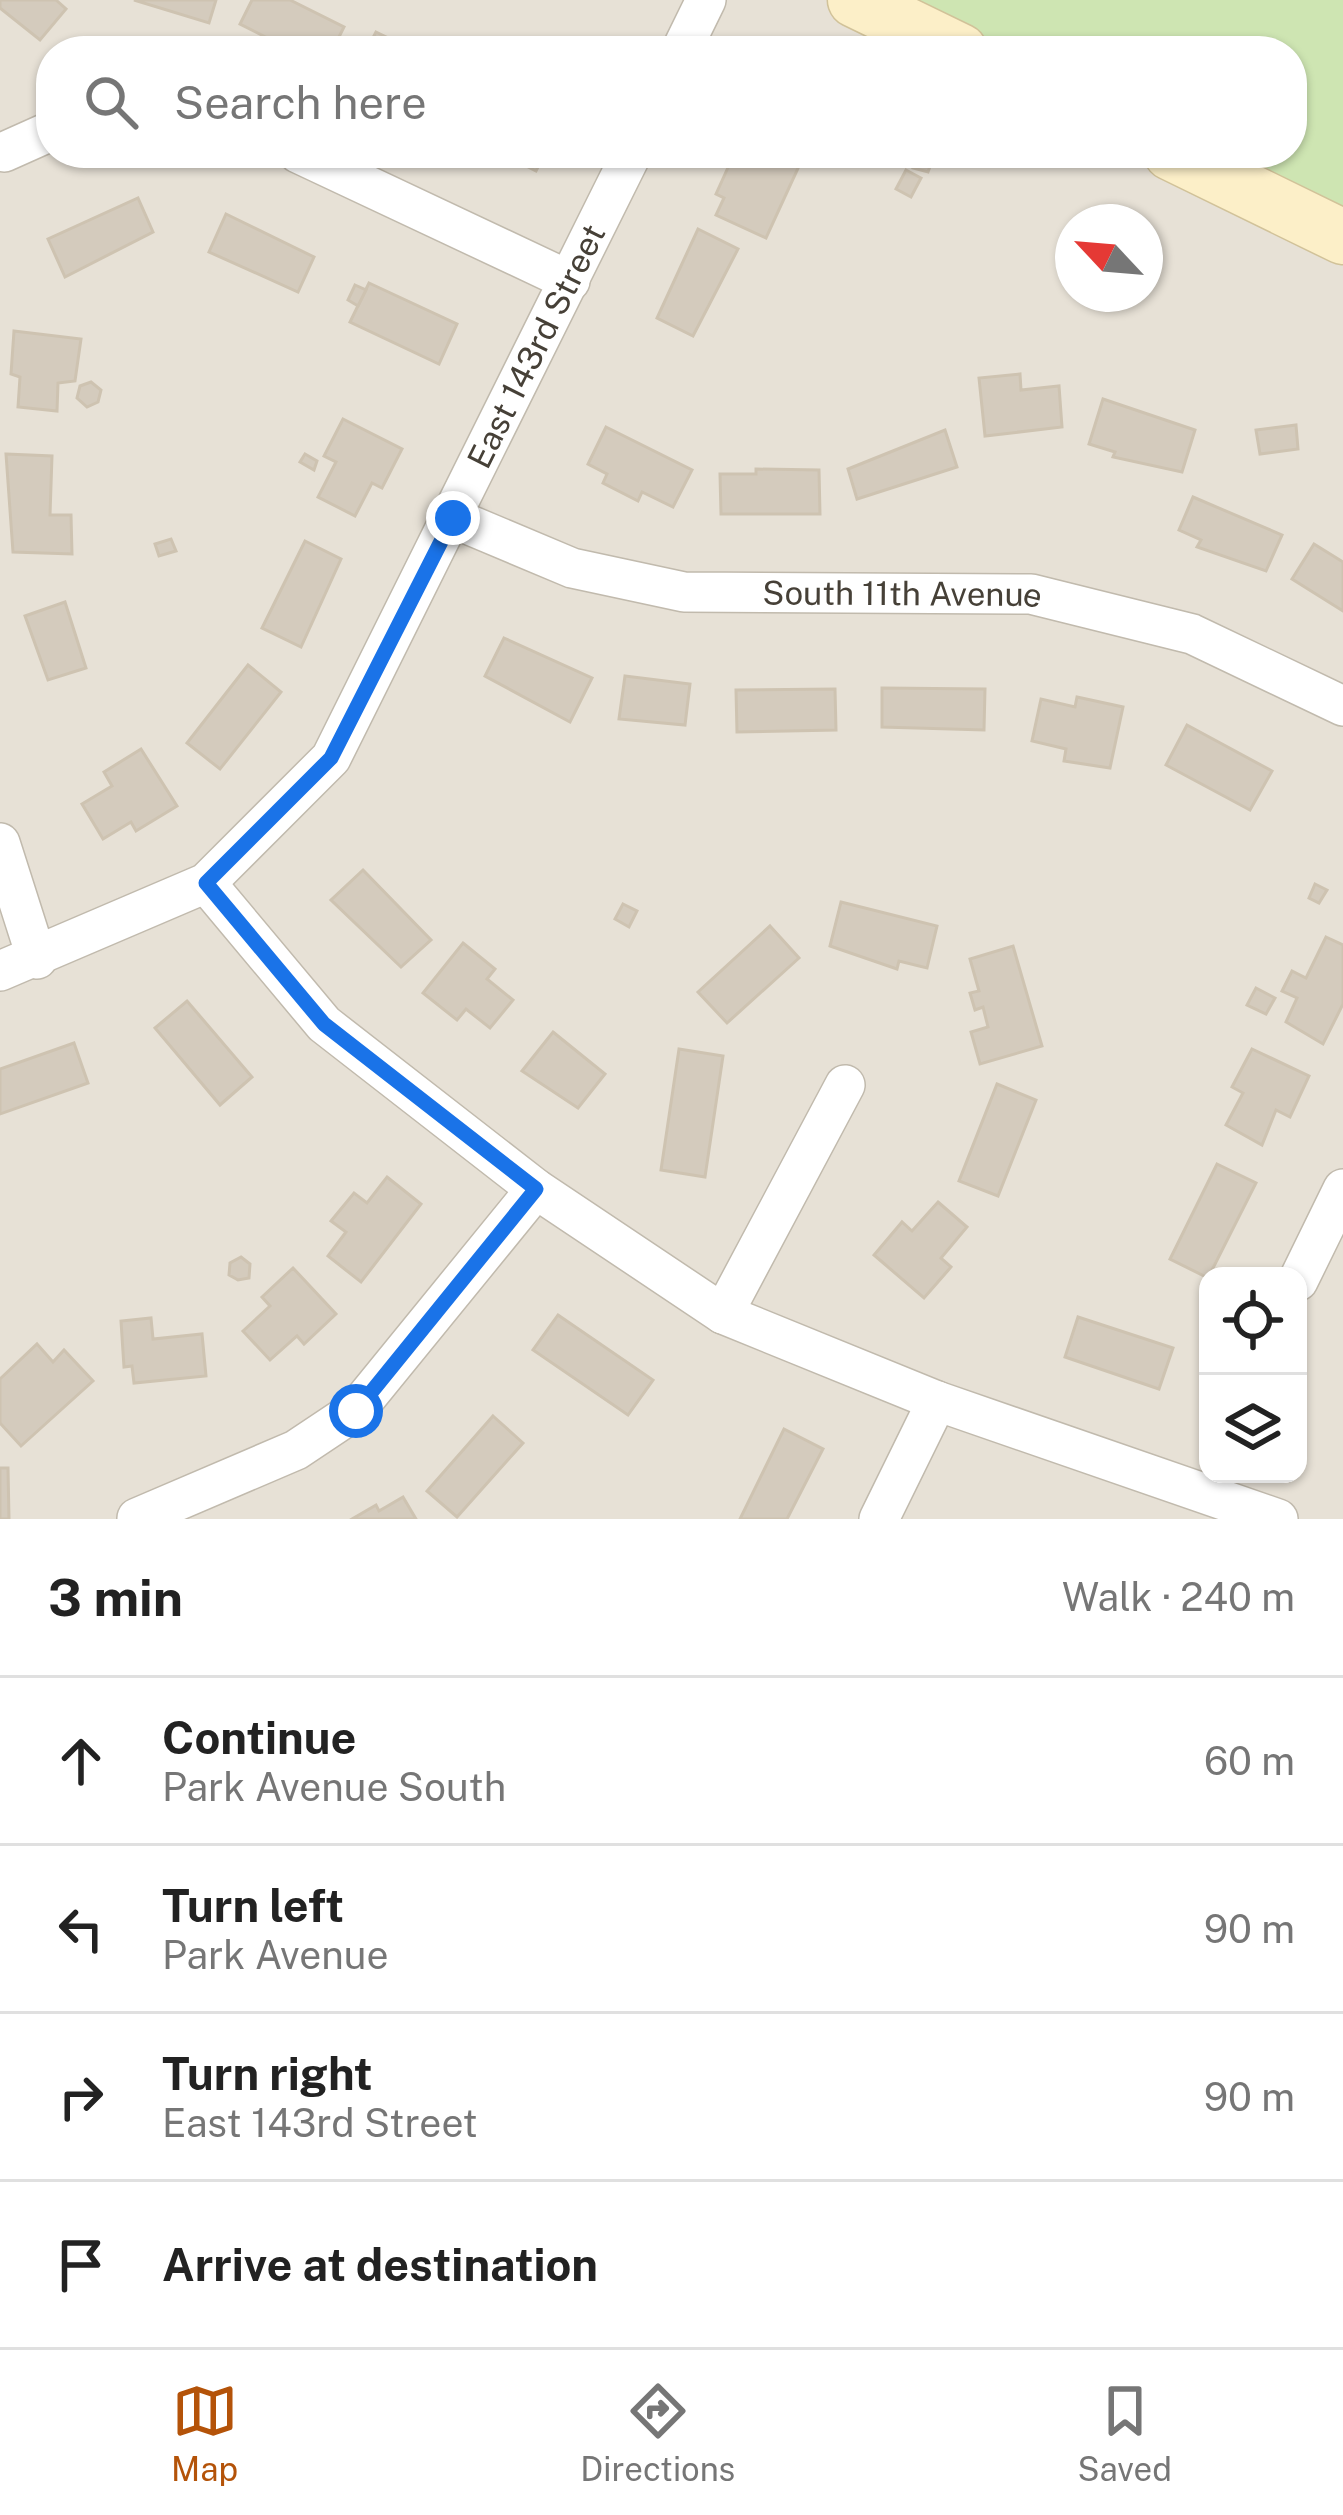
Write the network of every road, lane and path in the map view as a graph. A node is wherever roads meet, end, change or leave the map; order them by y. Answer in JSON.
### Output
{"nodes":[{"id":1,"x":706,"y":0,"type":"edge"},
{"id":2,"x":855,"y":0,"type":"edge"},
{"id":3,"x":688,"y":36,"type":"edge"},
{"id":4,"x":930,"y":36,"type":"edge"},
{"id":5,"x":36,"y":137,"type":"edge"},
{"id":6,"x":1,"y":153,"type":"edge"},
{"id":7,"x":330,"y":168,"type":"edge"},
{"id":8,"x":625,"y":168,"type":"edge"},
{"id":9,"x":1202,"y":168,"type":"edge"},
{"id":10,"x":1343,"y":237,"type":"edge"},
{"id":11,"x":570,"y":281,"type":"junction"},
{"id":12,"x":453,"y":518,"type":"junction"},
{"id":13,"x":1343,"y":706,"type":"edge"},
{"id":14,"x":0,"y":843,"type":"edge"},
{"id":15,"x":206,"y":883,"type":"junction"},
{"id":16,"x":18,"y":965,"type":"edge"},
{"id":17,"x":845,"y":1085,"type":"dead end"},
{"id":18,"x":536,"y":1189,"type":"junction"},
{"id":19,"x":1343,"y":1189,"type":"edge"},
{"id":20,"x":1305,"y":1267,"type":"edge"},
{"id":21,"x":724,"y":1313,"type":"junction"},
{"id":22,"x":937,"y":1401,"type":"junction"},
{"id":23,"x":1199,"y":1477,"type":"edge"},
{"id":24,"x":1211,"y":1483,"type":"edge"},
{"id":25,"x":137,"y":1518,"type":"edge"},
{"id":26,"x":879,"y":1519,"type":"edge"},
{"id":27,"x":1278,"y":1519,"type":"edge"}],
"edges":[{"from":1,"to":3,"type":"street"},
{"from":2,"to":4,"type":"street"},
{"from":5,"to":6,"type":"street"},
{"from":7,"to":11,"type":"street"},
{"from":8,"to":11,"type":"street","name":"East 143rd Street"},
{"from":9,"to":10,"type":"street"},
{"from":11,"to":12,"type":"street","name":"East 143rd Street"},
{"from":12,"to":13,"type":"street","name":"South 11th Avenue"},
{"from":12,"to":15,"type":"street","name":"East 143rd Street"},
{"from":14,"to":16,"type":"street"},
{"from":15,"to":16,"type":"street","name":"East 143rd Street"},
{"from":15,"to":18,"type":"street"},
{"from":17,"to":21,"type":"street"},
{"from":18,"to":21,"type":"street"},
{"from":18,"to":25,"type":"street"},
{"from":19,"to":20,"type":"street"},
{"from":21,"to":22,"type":"street"},
{"from":22,"to":23,"type":"street"},
{"from":22,"to":26,"type":"street"},
{"from":24,"to":27,"type":"street"}]}
